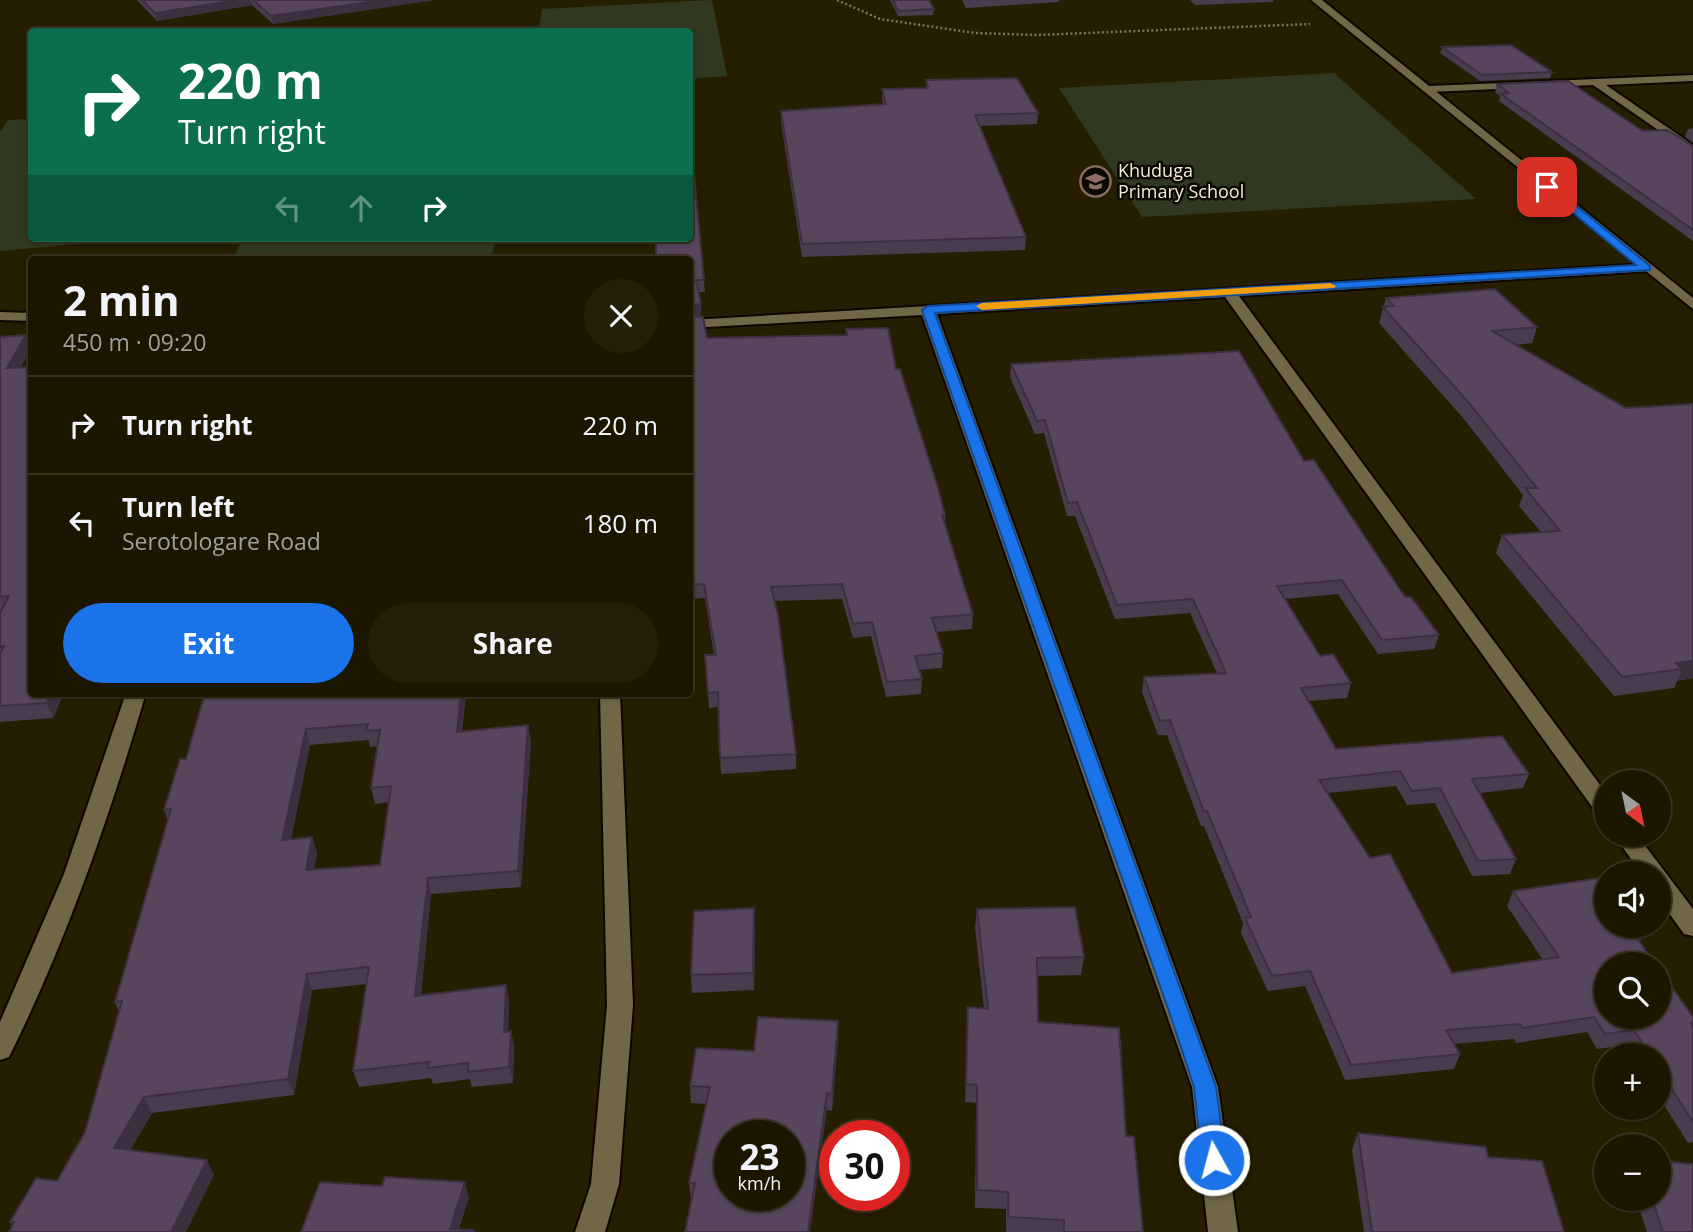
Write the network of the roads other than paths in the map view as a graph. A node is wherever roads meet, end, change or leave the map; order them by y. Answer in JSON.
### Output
{"nodes":[{"id":1,"x":1316,"y":0,"type":"edge"},
{"id":2,"x":1693,"y":78,"type":"edge"},
{"id":3,"x":1595,"y":82,"type":"junction"},
{"id":4,"x":1429,"y":89,"type":"junction"},
{"id":5,"x":1693,"y":150,"type":"edge"},
{"id":6,"x":1646,"y":268,"type":"junction"},
{"id":7,"x":1229,"y":292,"type":"junction"},
{"id":8,"x":1693,"y":305,"type":"edge"},
{"id":9,"x":928,"y":310,"type":"junction"},
{"id":10,"x":0,"y":316,"type":"edge"},
{"id":11,"x":28,"y":317,"type":"edge"},
{"id":12,"x":693,"y":324,"type":"edge"},
{"id":13,"x":135,"y":697,"type":"edge"},
{"id":14,"x":610,"y":697,"type":"edge"},
{"id":15,"x":1594,"y":793,"type":"edge"},
{"id":16,"x":1634,"y":847,"type":"edge"},
{"id":17,"x":1645,"y":861,"type":"edge"},
{"id":18,"x":1671,"y":897,"type":"edge"},
{"id":19,"x":1693,"y":927,"type":"edge"},
{"id":20,"x":0,"y":1049,"type":"edge"},
{"id":21,"x":590,"y":1232,"type":"edge"},
{"id":22,"x":1223,"y":1232,"type":"edge"}],
"edges":[{"from":1,"to":4,"type":"street"},
{"from":2,"to":3,"type":"street"},
{"from":3,"to":4,"type":"street"},
{"from":3,"to":5,"type":"street"},
{"from":4,"to":6,"type":"street"},
{"from":6,"to":7,"type":"street"},
{"from":6,"to":8,"type":"street"},
{"from":7,"to":9,"type":"street"},
{"from":7,"to":15,"type":"street"},
{"from":9,"to":12,"type":"street"},
{"from":9,"to":22,"type":"street"},
{"from":10,"to":11,"type":"street"},
{"from":13,"to":20,"type":"street"},
{"from":14,"to":21,"type":"street"},
{"from":16,"to":17,"type":"street"},
{"from":18,"to":19,"type":"street"}]}
